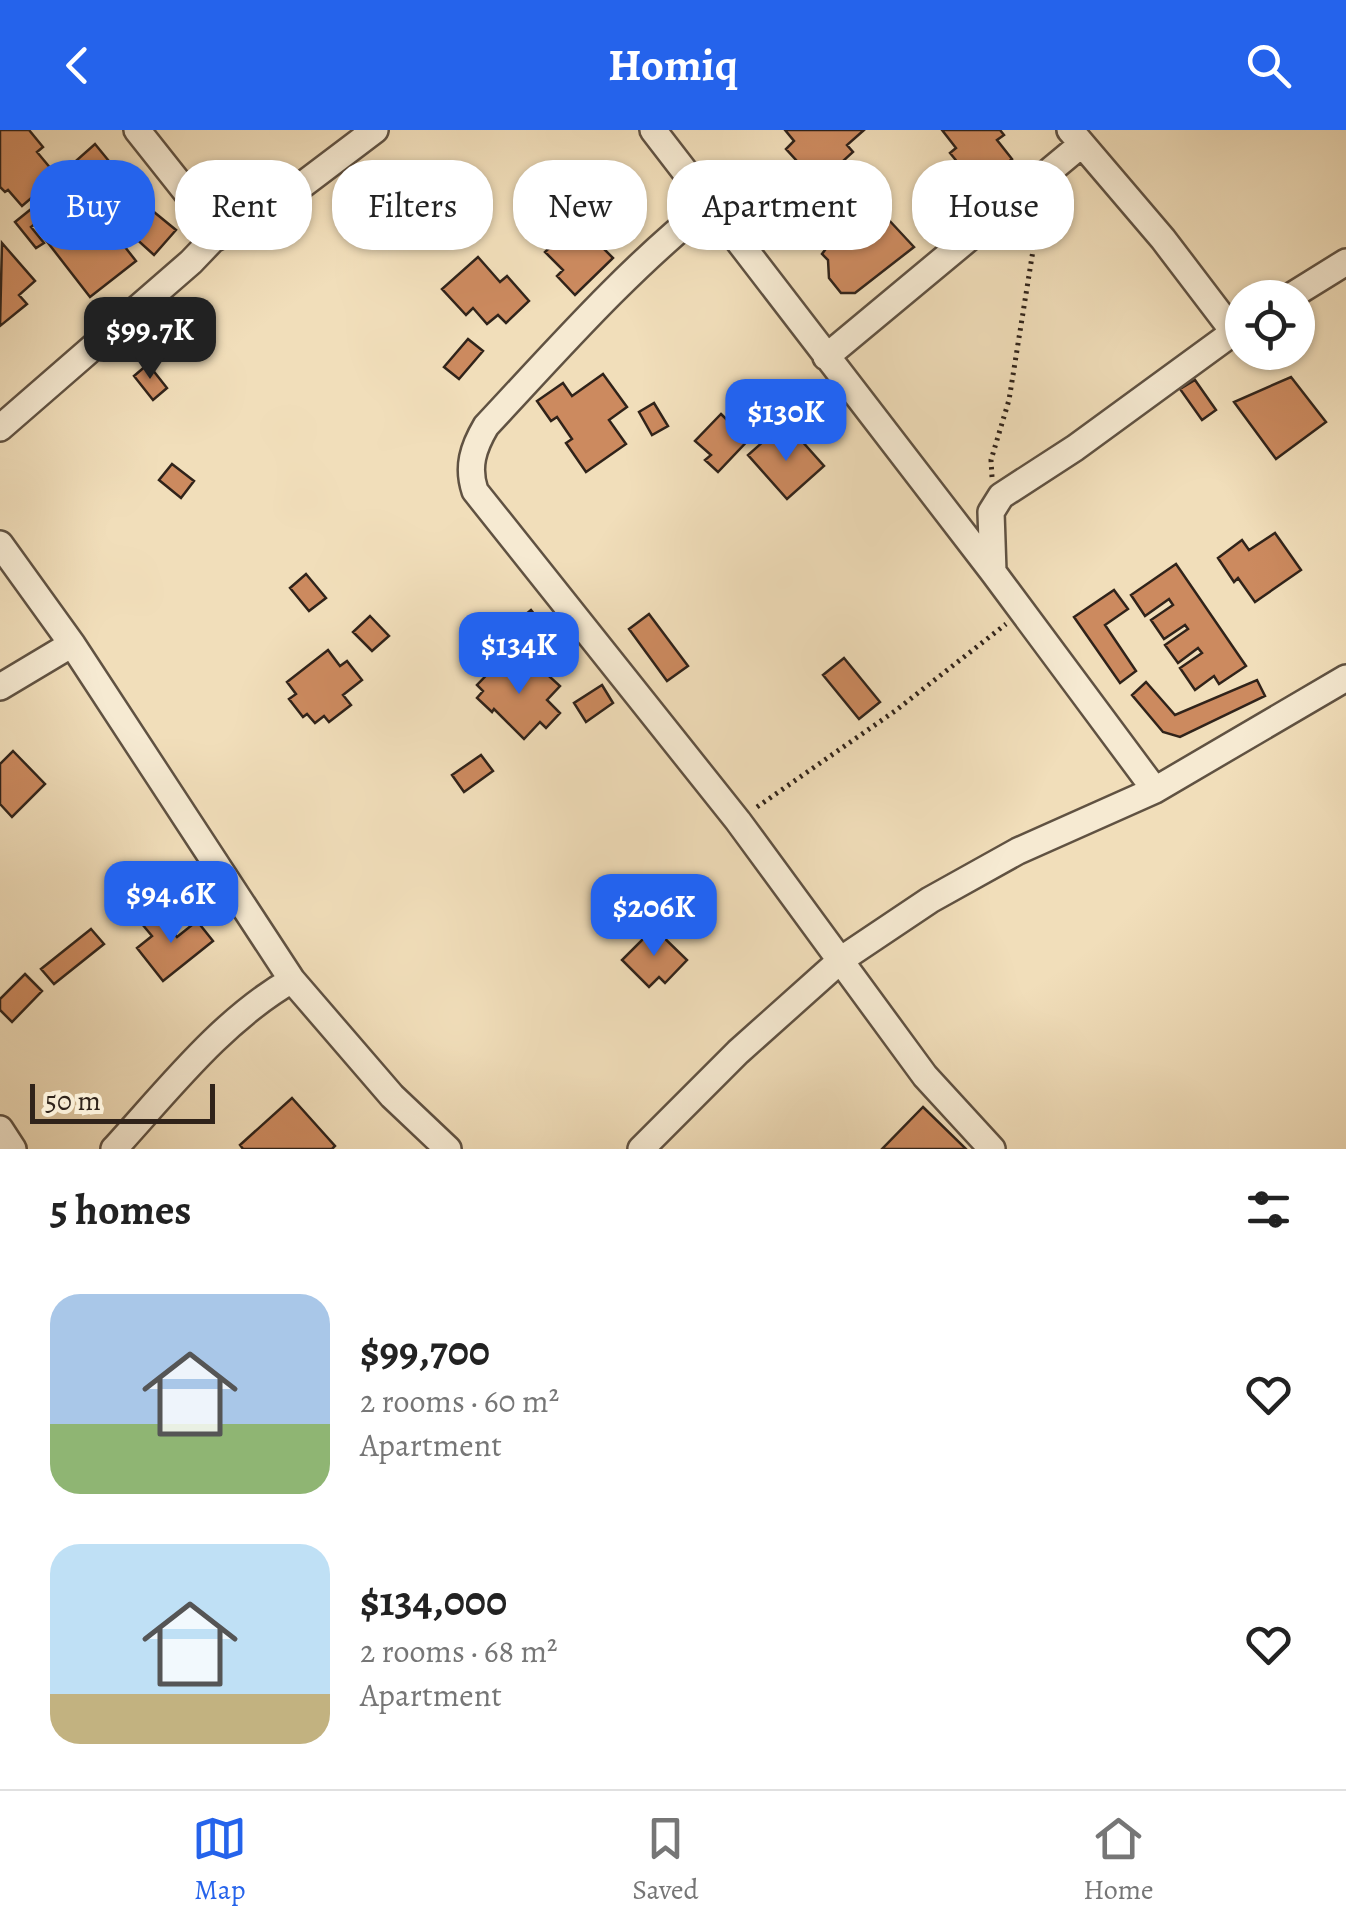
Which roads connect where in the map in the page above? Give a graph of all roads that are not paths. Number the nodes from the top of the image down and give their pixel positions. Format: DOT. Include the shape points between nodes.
graph roads {
  1 [pos="136,130"];
  2 [pos="376,130"];
  3 [pos="653,130"];
  4 [pos="1076,137"];
  5 [pos="676,160"];
  6 [pos="312,178"];
  7 [pos="175,179"];
  8 [pos="667,238"];
  9 [pos="202,250"];
  10 [pos="745,250"];
  11 [pos="1346,262"];
  12 [pos="1315,281"];
  13 [pos="1225,313"];
  14 [pos="1225,338"];
  15 [pos="826,357"];
  16 [pos="0,428"];
  17 [pos="0,544"];
  18 [pos="993,572"];
  19 [pos="72,644"];
  20 [pos="1346,678"];
  21 [pos="0,686"];
  22 [pos="1155,790"];
  23 [pos="842,959"];
  24 [pos="292,980"];
  25 [pos="0,1129"];
  26 [pos="13,1149"];
  27 [pos="114,1149"];
  28 [pos="448,1149"];
  29 [pos="641,1149"];
  30 [pos="992,1149"];
  1 -- 7 [label="street"];
  2 -- 6 [label="street"];
  3 -- 5 [label="street"];
  4 -- 13 [label="street"];
  4 -- 15 [label="street" via="1044,175"];
  8 -- 23 [label="street" via="486,426 469,473 490,510"];
  9 -- 16 [label="street"];
  10 -- 15 [label="street"];
  11 -- 12 [label="street"];
  14 -- 18 [label="street" via="1001,496 991,512"];
  15 -- 18 [label="street"];
  17 -- 19 [label="street"];
  18 -- 22 [label="street"];
  19 -- 21 [label="street"];
  19 -- 24 [label="street"];
  20 -- 22 [label="street"];
  22 -- 23 [label="street" via="1018,851"];
  23 -- 29 [label="street"];
  23 -- 30 [label="street" via="925,1076"];
  24 -- 27 [label="street" via="241,1017"];
  24 -- 28 [label="street" via="392,1096"];
  25 -- 26 [label="street"];
}
